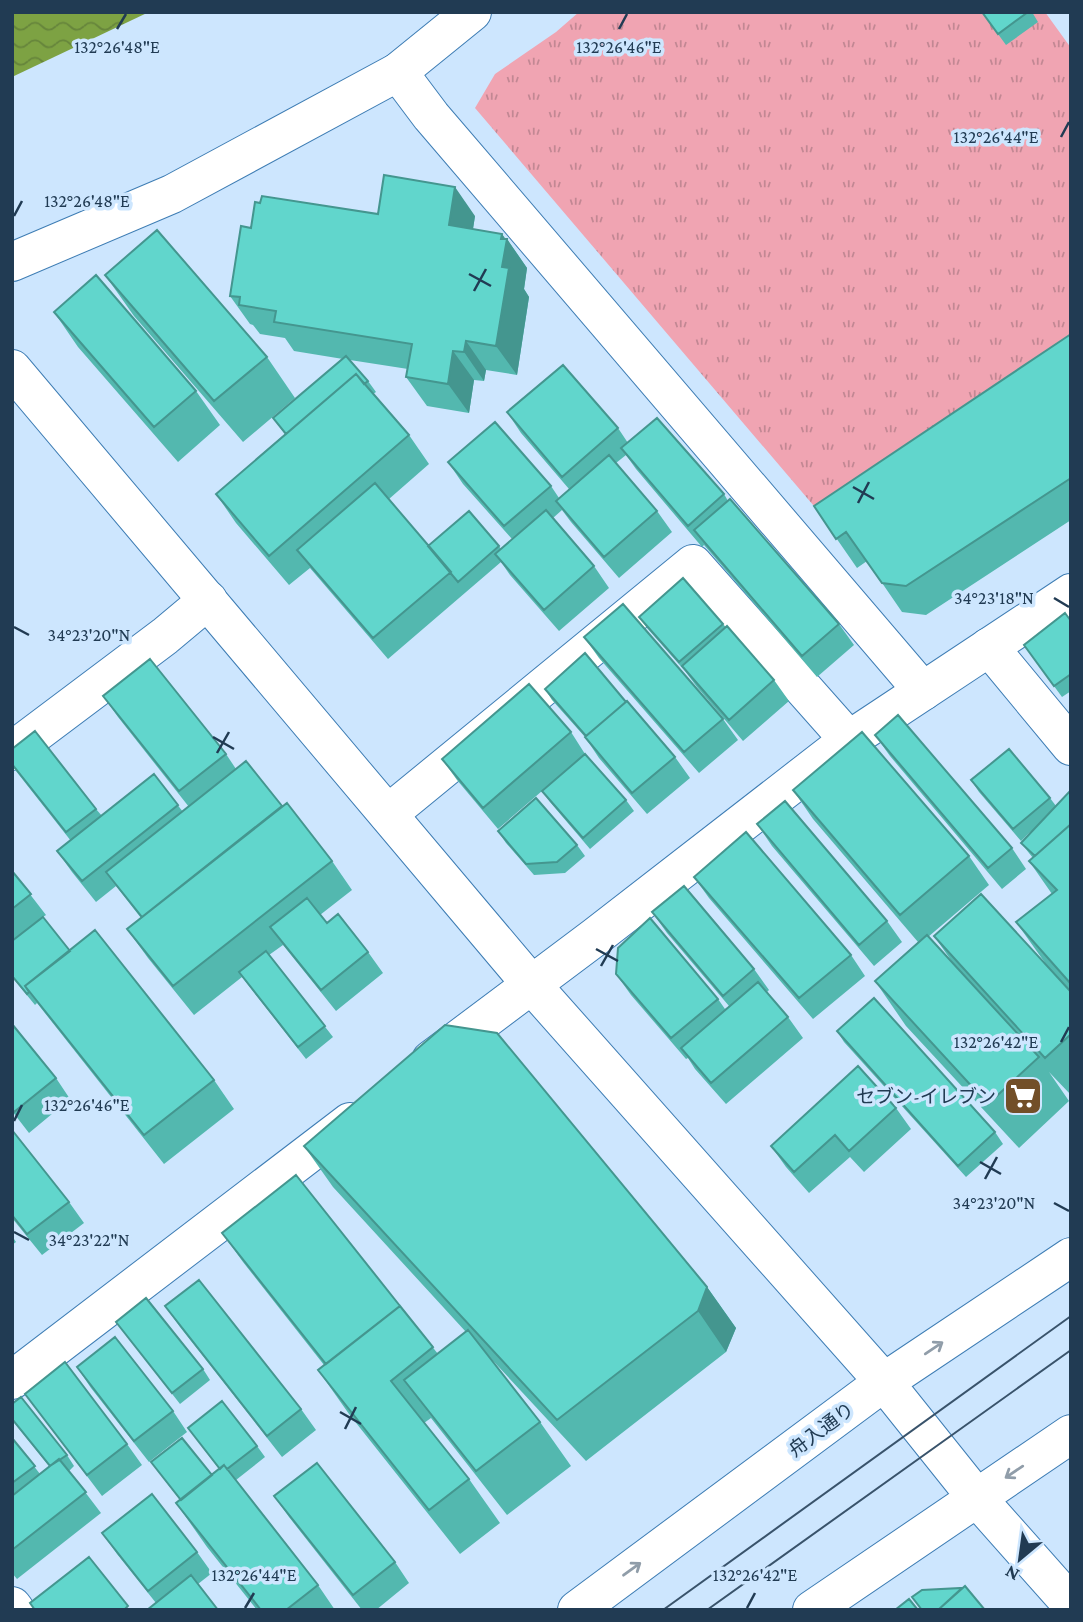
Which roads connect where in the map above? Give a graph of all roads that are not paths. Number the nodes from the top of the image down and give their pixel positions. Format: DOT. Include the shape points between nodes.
graph roads {
  1 [pos="472,12"];
  2 [pos="398,72"];
  3 [pos="12,262"];
  4 [pos="12,369"];
  5 [pos="1071,593"];
  6 [pos="208,600"];
  7 [pos="989,647"];
  8 [pos="923,691"];
  9 [pos="849,740"];
  10 [pos="1071,746"];
  11 [pos="12,751"];
  12 [pos="388,814"];
  13 [pos="531,984"];
  14 [pos="405,1080"];
  15 [pos="372,1105"];
  16 [pos="1071,1256"];
  17 [pos="12,1380"];
  18 [pos="884,1382"];
  19 [pos="1071,1434"];
  20 [pos="976,1497"];
  21 [pos="1071,1604"];
  22 [pos="577,1610"];
  23 [pos="812,1610"];
  1 -- 2 [label="street"];
  2 -- 3 [label="street" via="172,194"];
  2 -- 8 [label="street"];
  4 -- 6 [label="street"];
  5 -- 7 [label="street"];
  6 -- 11 [label="street"];
  6 -- 12 [label="street"];
  7 -- 8 [label="street"];
  7 -- 10 [label="street"];
  8 -- 9 [label="street"];
  9 -- 12 [label="street" via="693,564"];
  9 -- 13 [label="street"];
  12 -- 13 [label="street"];
  13 -- 14 [label="street"];
  13 -- 18 [label="street"];
  15 -- 17 [label="street"];
  18 -- 16 [label="street, 舟入通り, one-way"];
  18 -- 20 [label="street"];
  22 -- 18 [label="street, 舟入通り, one-way"];
  19 -- 20 [label="street, one-way"];
  20 -- 21 [label="street"];
  20 -- 23 [label="street"];
}
